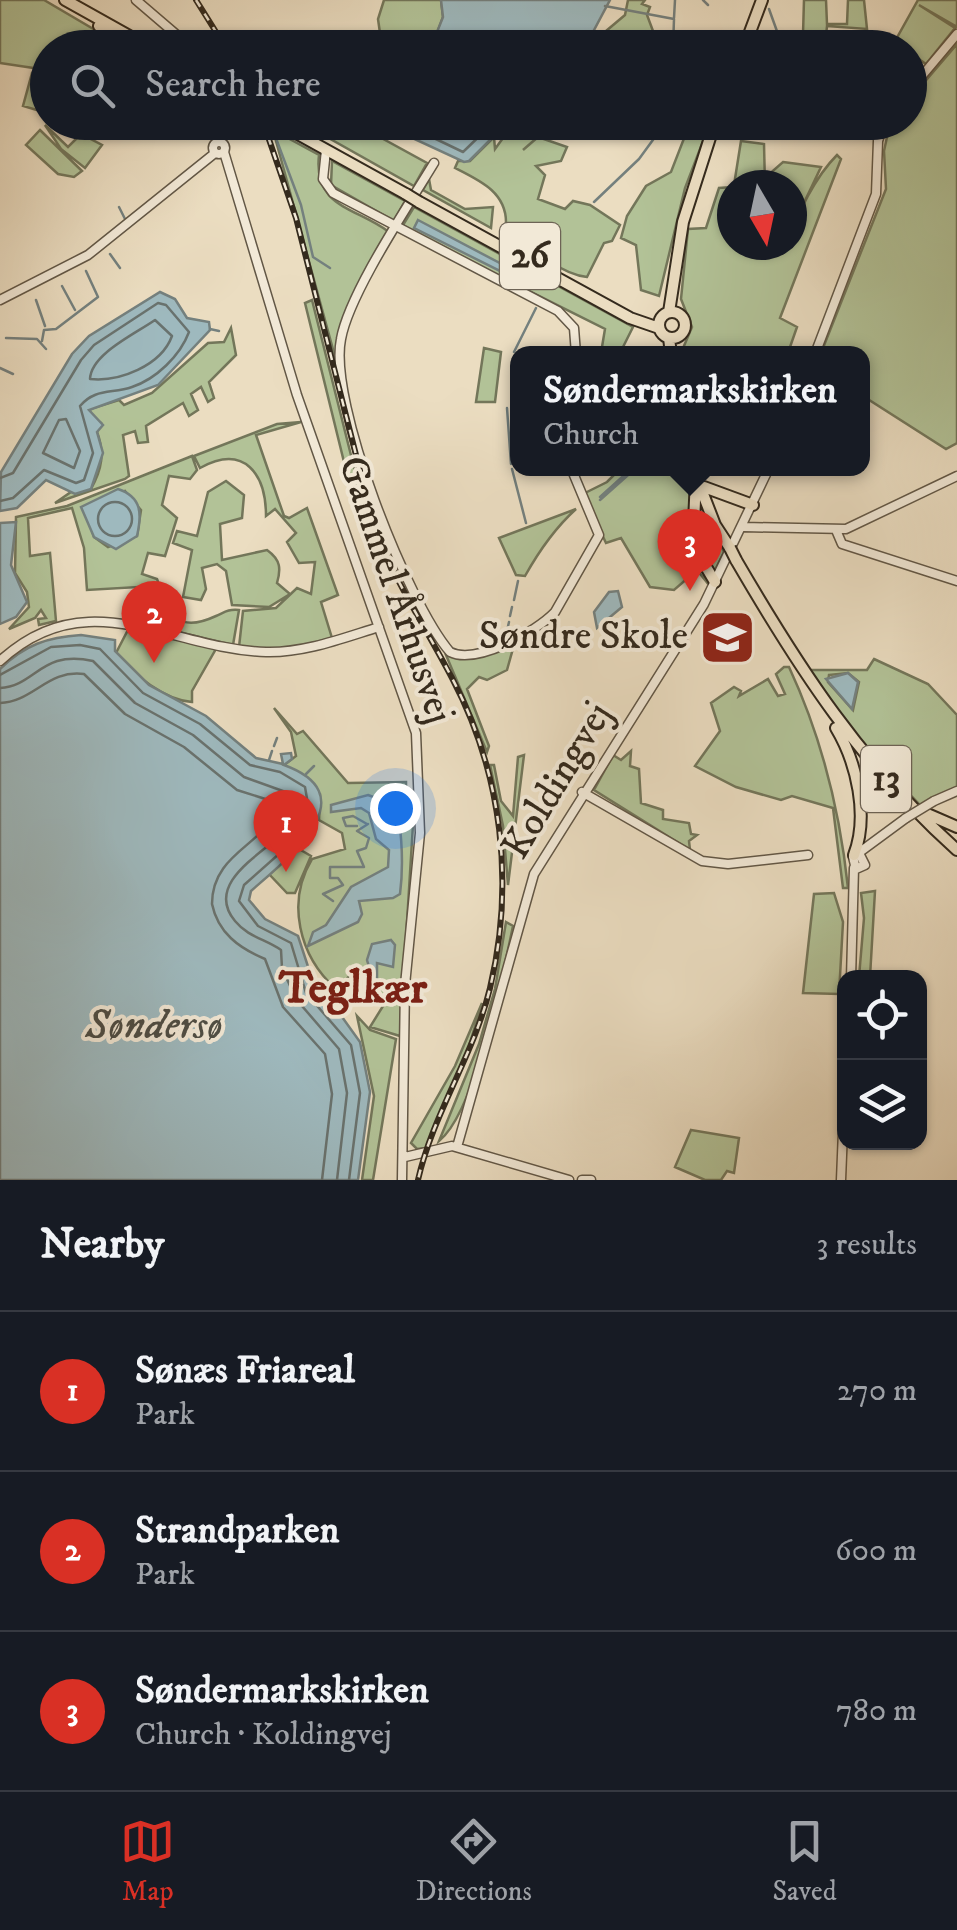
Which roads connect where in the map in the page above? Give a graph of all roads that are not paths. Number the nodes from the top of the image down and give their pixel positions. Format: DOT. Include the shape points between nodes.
graph roads {
  1 [pos="53,0"];
  2 [pos="64,0"];
  3 [pos="136,0"];
  4 [pos="763,0"];
  5 [pos="90,20"];
  6 [pos="105,30"];
  7 [pos="108,30"];
  8 [pos="118,30"];
  9 [pos="171,30"];
  10 [pos="752,30"];
  11 [pos="957,34"];
  12 [pos="927,70"];
  13 [pos="221,140"];
  14 [pos="308,140"];
  15 [pos="318,140"];
  16 [pos="711,140"];
  17 [pos="881,140"];
  18 [pos="220,152"];
  19 [pos="331,153"];
  20 [pos="432,163"];
  21 [pos="407,192"];
  22 [pos="396,229"];
  23 [pos="0,300"];
  24 [pos="673,312"];
  25 [pos="659,324"];
  26 [pos="673,338"];
  27 [pos="575,346"];
  28 [pos="673,346"];
  29 [pos="817,346"];
  30 [pos="574,476"];
  31 [pos="698,476"];
  32 [pos="765,476"];
  33 [pos="957,476"];
  34 [pos="724,492"];
  35 [pos="754,505"];
  36 [pos="710,508"];
  37 [pos="692,514"];
  38 [pos="744,527"];
  39 [pos="836,530"];
  40 [pos="957,580"];
  41 [pos="716,582"];
  42 [pos="379,627"];
  43 [pos="781,638"];
  44 [pos="0,662"];
  45 [pos="822,702"];
  46 [pos="957,791"];
  47 [pos="582,792"];
  48 [pos="957,826"];
  49 [pos="957,850"];
  50 [pos="808,855"];
  51 [pos="860,856"];
  52 [pos="851,970"];
  53 [pos="457,1147"];
  54 [pos="842,1150"];
  55 [pos="405,1156"];
  56 [pos="402,1180"];
  57 [pos="569,1180"];
  58 [pos="582,1180"];
  59 [pos="591,1180"];
  60 [pos="840,1180"];
  1 -- 5 [label="main road"];
  2 -- 8 [label="main road"];
  3 -- 9 [label="street"];
  4 -- 10 [label="main road"];
  5 -- 6 [label="main road"];
  5 -- 7 [label="main road"];
  11 -- 12 [label="street"];
  13 -- 18 [label="street, Gammel Århusvej"];
  14 -- 19 [label="main road, 26"];
  15 -- 21 [label="main road, 26"];
  16 -- 24 [label="main road" via="686,223"];
  17 -- 29 [label="street" via="876,194"];
  18 -- 23 [label="street" via="88,255"];
  18 -- 42 [label="street, Gammel Århusvej"];
  19 -- 21 [label="main road, 26"];
  19 -- 22 [label="street" via="324,182 332,194"];
  20 -- 22 [label="street"];
  21 -- 25 [label="main road, 26, bridge"];
  22 -- 27 [label="street" via="558,311 574,328"];
  22 -- 30 [label="street" via="347,316 340,365 384,530 450,652 474,656 544,622 560,603 599,536"];
  24 -- 25 [label="main road"];
  24 -- 26 [label="main road" via="686,323"];
  25 -- 26 [label="main road"];
  26 -- 28 [label="main road"];
  31 -- 34 [label="main road"];
  31 -- 36 [label="main road, 13"];
  31 -- 37 [label="main road"];
  32 -- 35 [label="street, Koldingvej"];
  33 -- 39 [label="street"];
  34 -- 35 [label="main road"];
  34 -- 36 [label="main road"];
  35 -- 38 [label="street, Koldingvej"];
  36 -- 37 [label="main road"];
  36 -- 43 [label="main road, 13, bridge"];
  37 -- 41 [label="main road" via="693,545"];
  38 -- 39 [label="street"];
  38 -- 41 [label="street, Koldingvej"];
  39 -- 40 [label="street" via="842,544"];
  41 -- 47 [label="street, Koldingvej"];
  42 -- 44 [label="street" via="266,652 138,624 80,622 28,640"];
  42 -- 55 [label="street, Gammel Århusvej" via="410,708 420,778 405,987"];
  43 -- 45 [label="main road, 13"];
  43 -- 51 [label="main road" via="849,753"];
  45 -- 48 [label="main road" via="922,810"];
  45 -- 49 [label="main road, 13"];
  46 -- 51 [label="street, bridge" via="906,818"];
  47 -- 50 [label="street" via="702,862"];
  47 -- 53 [label="street, Koldingvej" via="527,892"];
  51 -- 52 [label="street" via="850,863 857,869"];
  53 -- 55 [label="street"];
  53 -- 57 [label="street"];
  54 -- 60 [label="street"];
  55 -- 56 [label="street, Gammel Århusvej"];
  58 -- 59 [label="street"];
}
